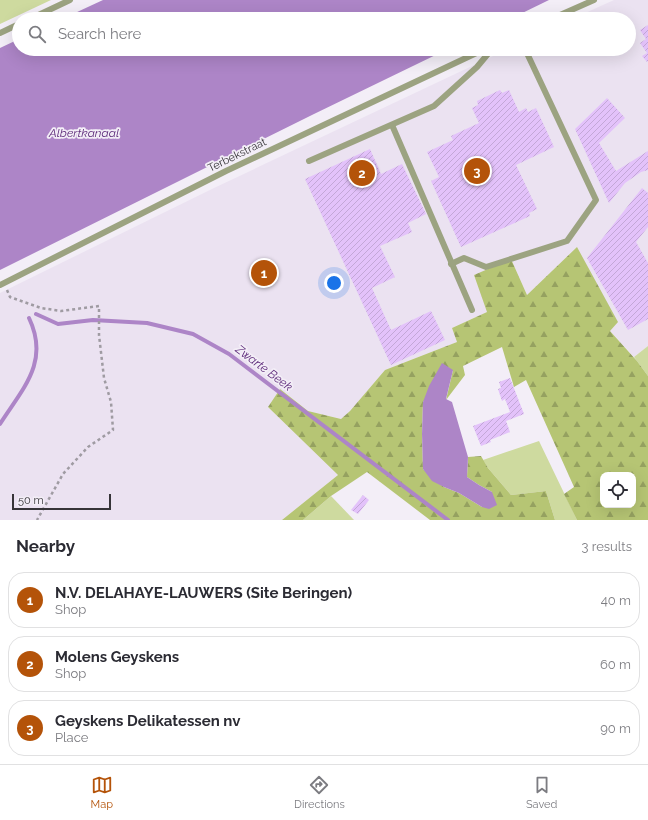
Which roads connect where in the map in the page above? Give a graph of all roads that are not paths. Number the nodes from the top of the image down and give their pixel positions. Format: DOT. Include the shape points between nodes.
graph roads {
  1 [pos="70,0"];
  2 [pos="594,0"];
  3 [pos="45,12"];
  4 [pos="567,12"];
  5 [pos="12,28"];
  6 [pos="0,34"];
  7 [pos="470,56"];
  8 [pos="486,56"];
  9 [pos="528,56"];
  10 [pos="392,125"];
  11 [pos="309,161"];
  12 [pos="451,264"];
  13 [pos="2,284"];
  14 [pos="472,310"];
  1 -- 3 [label="lane"];
  2 -- 4 [label="lane"];
  5 -- 6 [label="lane"];
  7 -- 13 [label="lane, Terbekstraat" via="226,171"];
  8 -- 10 [label="lane" via="434,106"];
  9 -- 12 [label="lane" via="596,200 567,240 486,267 464,258"];
  10 -- 11 [label="lane"];
  10 -- 12 [label="lane"];
  12 -- 14 [label="lane"];
}
